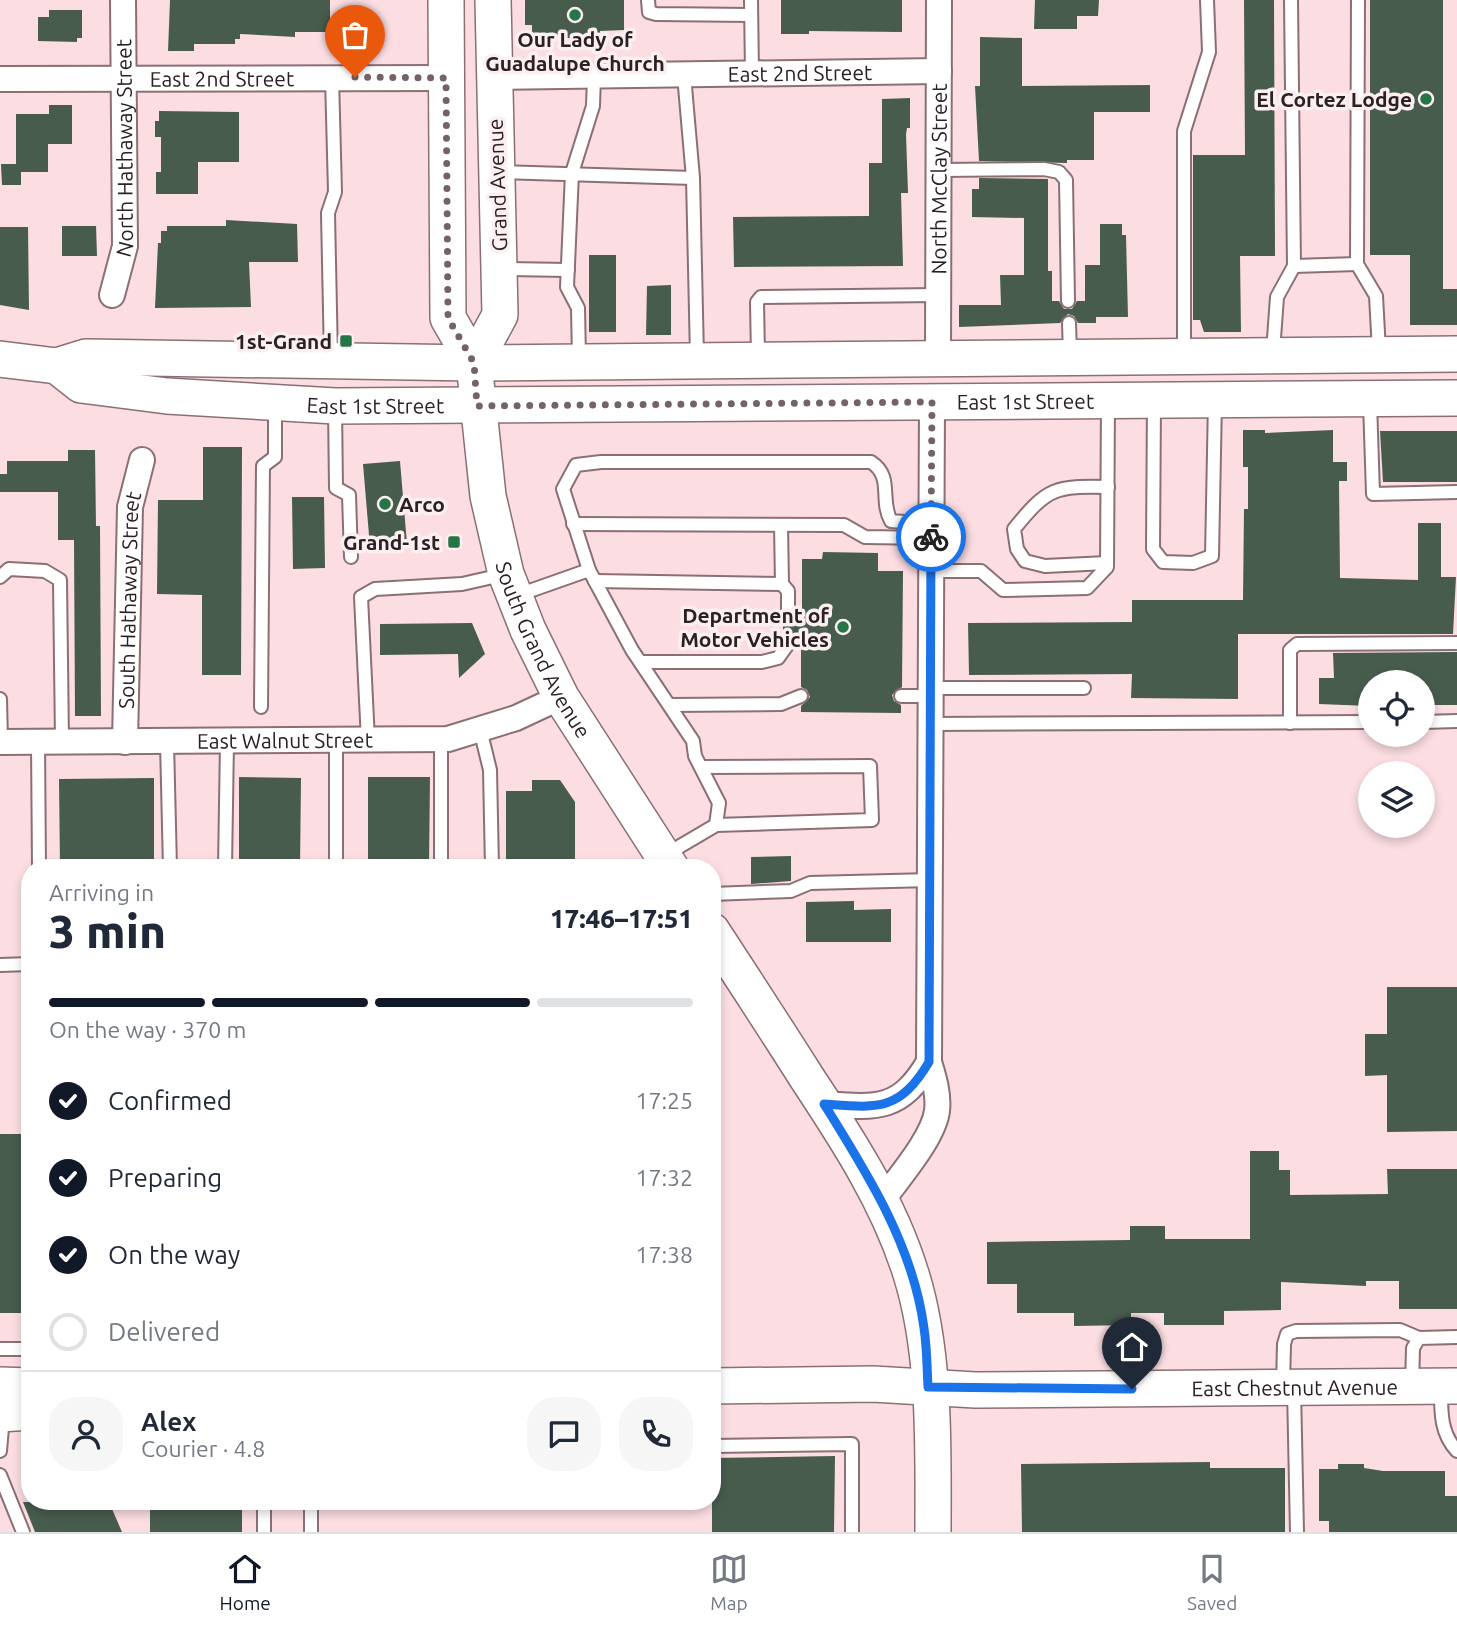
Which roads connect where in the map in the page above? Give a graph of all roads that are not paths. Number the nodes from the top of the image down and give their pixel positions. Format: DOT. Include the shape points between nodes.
graph roads {
  1 [pos="123,0"];
  2 [pos="446,0"];
  3 [pos="493,0"];
  4 [pos="648,0"];
  5 [pos="751,0"];
  6 [pos="939,0"];
  7 [pos="1207,0"];
  8 [pos="1291,0"];
  9 [pos="1358,0"];
  10 [pos="751,15"];
  11 [pos="939,71"];
  12 [pos="752,74"];
  13 [pos="684,75"];
  14 [pos="594,76"];
  15 [pos="332,77"];
  16 [pos="494,77"];
  17 [pos="124,78"];
  18 [pos="446,78"];
  19 [pos="0,79"];
  20 [pos="939,170"];
  21 [pos="497,172"];
  22 [pos="572,173"];
  23 [pos="693,178"];
  24 [pos="1357,264"];
  25 [pos="1294,266"];
  26 [pos="499,269"];
  27 [pos="568,270"];
  28 [pos="112,295"];
  29 [pos="938,295"];
  30 [pos="1068,301"];
  31 [pos="1069,323"];
  32 [pos="1379,355"];
  33 [pos="1457,355"];
  34 [pos="1273,356"];
  35 [pos="1184,357"];
  36 [pos="1070,358"];
  37 [pos="1122,358"];
  38 [pos="0,359"];
  39 [pos="938,359"];
  40 [pos="697,361"];
  41 [pos="758,361"];
  42 [pos="331,363"];
  43 [pos="474,363"];
  44 [pos="578,363"];
  45 [pos="57,366"];
  46 [pos="1457,398"];
  47 [pos="1370,399"];
  48 [pos="1154,400"];
  49 [pos="1215,400"];
  50 [pos="1108,401"];
  51 [pos="932,402"];
  52 [pos="275,403"];
  53 [pos="335,406"];
  54 [pos="477,406"];
  55 [pos="142,460"];
  56 [pos="1108,487"];
  57 [pos="1457,492"];
  58 [pos="573,524"];
  59 [pos="781,524"];
  60 [pos="931,531"];
  61 [pos="351,557"];
  62 [pos="1107,563"];
  63 [pos="931,570"];
  64 [pos="592,575"];
  65 [pos="0,577"];
  66 [pos="782,584"];
  67 [pos="510,585"];
  68 [pos="788,610"];
  69 [pos="1457,643"];
  70 [pos="788,644"];
  71 [pos="641,662"];
  72 [pos="1084,688"];
  73 [pos="931,692"];
  74 [pos="801,696"];
  75 [pos="901,696"];
  76 [pos="561,697"];
  77 [pos="0,699"];
  78 [pos="671,705"];
  79 [pos="261,707"];
  80 [pos="1457,721"];
  81 [pos="1358,722"];
  82 [pos="1435,722"];
  83 [pos="1290,723"];
  84 [pos="931,724"];
  85 [pos="480,729"];
  86 [pos="441,740"];
  87 [pos="336,741"];
  88 [pos="368,741"];
  89 [pos="1,742"];
  90 [pos="50,742"];
  91 [pos="125,742"];
  92 [pos="167,742"];
  93 [pos="227,742"];
  94 [pos="701,767"];
  95 [pos="716,825"];
  96 [pos="41,859"];
  97 [pos="170,859"];
  98 [pos="225,859"];
  99 [pos="336,859"];
  100 [pos="441,859"];
  101 [pos="492,859"];
  102 [pos="656,859"];
  103 [pos="666,859"];
  104 [pos="931,880"];
  105 [pos="721,894"];
  106 [pos="721,945"];
  107 [pos="21,964"];
  108 [pos="0,965"];
  109 [pos="929,1062"];
  110 [pos="824,1104"];
  111 [pos="882,1201"];
  112 [pos="1457,1336"];
  113 [pos="1419,1338"];
  114 [pos="0,1349"];
  115 [pos="21,1349"];
  116 [pos="721,1387"];
  117 [pos="928,1387"];
  118 [pos="1437,1387"];
  119 [pos="1289,1388"];
  120 [pos="21,1394"];
  121 [pos="8,1406"];
  122 [pos="721,1446"];
  123 [pos="0,1451"];
  124 [pos="1457,1451"];
  125 [pos="0,1475"];
  126 [pos="264,1510"];
  127 [pos="311,1510"];
  128 [pos="23,1532"];
  129 [pos="264,1532"];
  130 [pos="311,1532"];
  131 [pos="852,1532"];
  132 [pos="933,1532"];
  133 [pos="1297,1532"];
  1 -- 17 [label="street, North Hathaway Street"];
  2 -- 18 [label="main road"];
  3 -- 16 [label="main road, Grand Avenue"];
  4 -- 10 [label="lane" via="649,12 656,14"];
  5 -- 10 [label="lane"];
  6 -- 11 [label="street, North McClay Street"];
  7 -- 35 [label="lane" via="1209,52 1184,131"];
  8 -- 25 [label="lane"];
  9 -- 24 [label="lane"];
  10 -- 12 [label="lane"];
  11 -- 12 [label="street, East 2nd Street"];
  11 -- 20 [label="street, North McClay Street"];
  12 -- 13 [label="street, East 2nd Street"];
  13 -- 14 [label="street, East 2nd Street"];
  13 -- 23 [label="lane"];
  14 -- 16 [label="street, East 2nd Street"];
  14 -- 22 [label="lane" via="593,106"];
  15 -- 17 [label="street, East 2nd Street"];
  15 -- 18 [label="street, East 2nd Street"];
  15 -- 42 [label="lane" via="335,192 328,213"];
  16 -- 21 [label="main road, Grand Avenue"];
  17 -- 19 [label="street, East 2nd Street"];
  17 -- 28 [label="street, North Hathaway Street" via="125,246"];
  18 -- 43 [label="main road" via="448,318"];
  20 -- 29 [label="street, North McClay Street"];
  20 -- 30 [label="lane" via="1059,172 1066,180"];
  21 -- 22 [label="lane"];
  21 -- 26 [label="main road, Grand Avenue"];
  22 -- 23 [label="lane"];
  22 -- 27 [label="lane"];
  23 -- 40 [label="lane"];
  24 -- 25 [label="lane"];
  24 -- 32 [label="lane" via="1376,296"];
  25 -- 34 [label="lane" via="1277,297"];
  26 -- 27 [label="lane"];
  26 -- 43 [label="main road, Grand Avenue" via="500,315"];
  27 -- 44 [label="lane" via="567,287 578,308"];
  29 -- 39 [label="street, North McClay Street"];
  29 -- 41 [label="lane" via="761,297 757,302"];
  31 -- 36 [label="lane"];
  32 -- 33 [label="main road, East 1st Street"];
  32 -- 34 [label="main road, East 1st Street"];
  34 -- 35 [label="main road, East 1st Street"];
  35 -- 37 [label="main road, East 1st Street"];
  36 -- 37 [label="main road, East 1st Street"];
  36 -- 39 [label="main road, East 1st Street"];
  37 -- 51 [label="main road" via="966,375 944,386"];
  38 -- 45 [label="main road, East 1st Street"];
  39 -- 41 [label="main road, East 1st Street"];
  40 -- 41 [label="main road, East 1st Street"];
  40 -- 44 [label="main road, East 1st Street"];
  42 -- 43 [label="main road, East 1st Street"];
  42 -- 45 [label="main road, East 1st Street" via="86,357"];
  43 -- 44 [label="main road, East 1st Street"];
  43 -- 54 [label="main road"];
  45 -- 52 [label="main road, East 1st Street" via="81,385"];
  46 -- 47 [label="main road, East 1st Street"];
  47 -- 49 [label="main road, East 1st Street"];
  47 -- 57 [label="lane" via="1373,494"];
  48 -- 49 [label="main road, East 1st Street"];
  48 -- 49 [label="lane" via="1153,549 1163,562 1193,563 1212,556"];
  48 -- 50 [label="main road, East 1st Street"];
  50 -- 51 [label="main road, East 1st Street"];
  50 -- 56 [label="lane"];
  51 -- 54 [label="main road, East 1st Street"];
  51 -- 60 [label="street"];
  52 -- 53 [label="main road, East 1st Street"];
  52 -- 79 [label="lane" via="275,457 263,466"];
  53 -- 54 [label="main road, East 1st Street"];
  53 -- 61 [label="lane" via="336,488 349,495"];
  54 -- 67 [label="main road, South Grand Avenue" via="488,496"];
  55 -- 91 [label="street, South Hathaway Street" via="130,507"];
  56 -- 62 [label="lane"];
  56 -- 62 [label="lane" via="1055,490 1014,529 1017,549 1025,561 1045,566"];
  58 -- 59 [label="lane"];
  58 -- 60 [label="lane" via="563,489 576,465 871,462 881,468 886,480 891,521"];
  58 -- 64 [label="lane"];
  59 -- 60 [label="lane" via="844,524 865,537"];
  59 -- 66 [label="lane"];
  60 -- 63 [label="street"];
  62 -- 63 [label="lane" via="1087,588 1003,590 981,570"];
  63 -- 73 [label="street"];
  64 -- 66 [label="lane"];
  64 -- 67 [label="lane"];
  64 -- 71 [label="lane"];
  65 -- 90 [label="lane" via="9,569 45,571 60,580 61,690"];
  66 -- 68 [label="lane" via="788,591"];
  67 -- 76 [label="main road, South Grand Avenue"];
  67 -- 88 [label="lane" via="375,589 361,597"];
  69 -- 83 [label="lane" via="1297,644 1290,650"];
  70 -- 71 [label="lane" via="778,658 762,662"];
  71 -- 78 [label="lane"];
  72 -- 73 [label="lane"];
  73 -- 75 [label="lane"];
  73 -- 84 [label="street"];
  74 -- 78 [label="lane" via="781,704"];
  76 -- 85 [label="street, East Walnut Street"];
  76 -- 102 [label="main road, South Grand Avenue"];
  77 -- 89 [label="lane"];
  78 -- 94 [label="lane" via="693,741"];
  80 -- 82 [label="lane"];
  81 -- 83 [label="lane"];
  83 -- 84 [label="lane"];
  84 -- 104 [label="street"];
  85 -- 86 [label="street, East Walnut Street"];
  85 -- 101 [label="lane" via="490,770"];
  86 -- 88 [label="street, East Walnut Street"];
  86 -- 100 [label="lane"];
  87 -- 88 [label="street, East Walnut Street"];
  87 -- 93 [label="street, East Walnut Street"];
  87 -- 99 [label="lane"];
  89 -- 90 [label="street, East Walnut Street"];
  90 -- 91 [label="street, East Walnut Street"];
  90 -- 96 [label="lane"];
  91 -- 92 [label="street, East Walnut Street"];
  92 -- 93 [label="street, East Walnut Street"];
  92 -- 97 [label="lane"];
  93 -- 98 [label="lane"];
  94 -- 95 [label="lane" via="719,803"];
  94 -- 95 [label="lane" via="870,766 872,820"];
  95 -- 103 [label="lane"];
  104 -- 105 [label="lane" via="810,883 791,891"];
  104 -- 109 [label="street"];
  106 -- 110 [label="main road"];
  107 -- 108 [label="lane"];
  109 -- 110 [label="street" via="914,1088 892,1101 866,1107"];
  109 -- 111 [label="street" via="937,1112 926,1138"];
  110 -- 111 [label="main road"];
  111 -- 117 [label="main road" via="912,1275 924,1327"];
  112 -- 113 [label="lane"];
  113 -- 118 [label="lane" via="1413,1348"];
  113 -- 119 [label="lane" via="1400,1330 1287,1334"];
  114 -- 115 [label="lane"];
  116 -- 117 [label="main road, East Chestnut Avenue"];
  117 -- 119 [label="main road, East Chestnut Avenue"];
  117 -- 132 [label="main road"];
  118 -- 119 [label="main road, East Chestnut Avenue"];
  118 -- 124 [label="lane" via="1441,1420"];
  119 -- 133 [label="lane"];
  120 -- 121 [label="main road"];
  121 -- 123 [label="lane"];
  122 -- 131 [label="lane" via="852,1444"];
  125 -- 128 [label="lane"];
  126 -- 129 [label="lane"];
  127 -- 130 [label="lane"];
}
